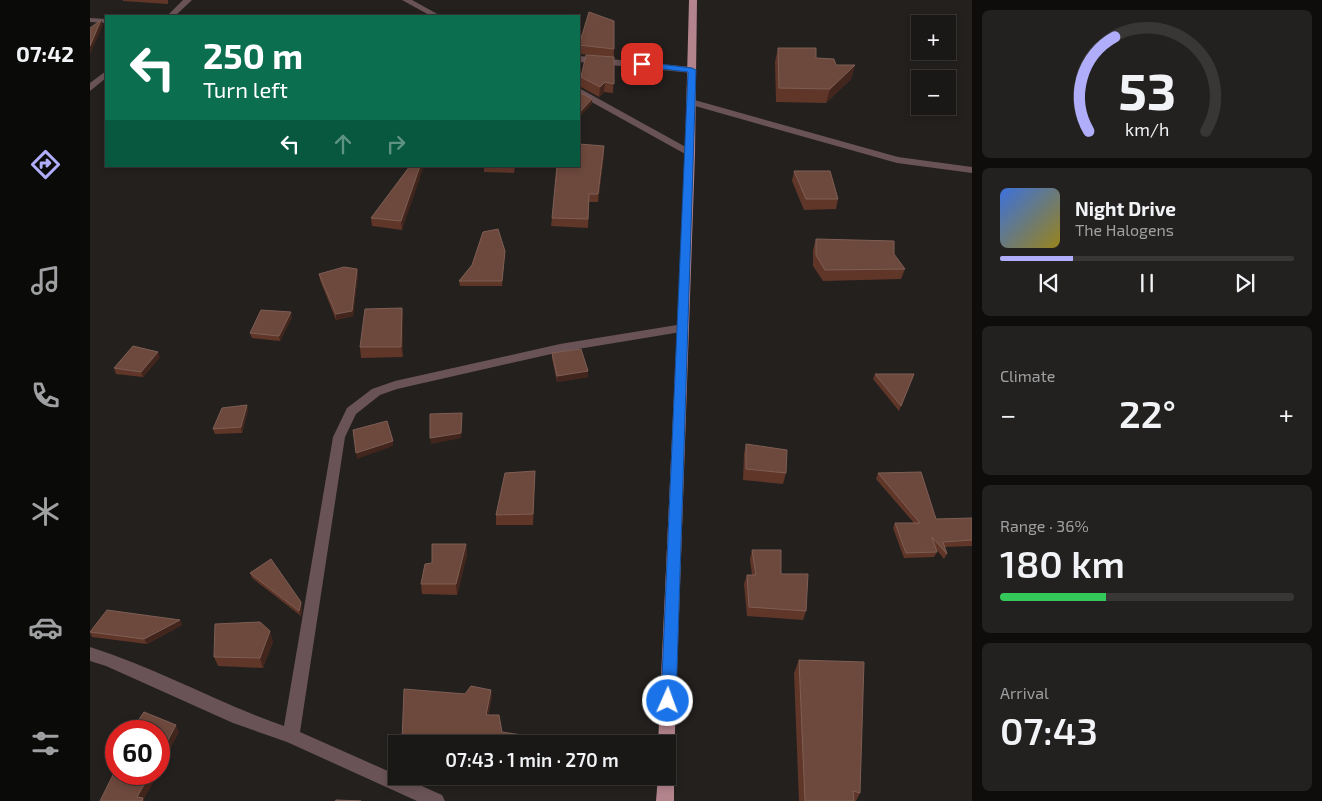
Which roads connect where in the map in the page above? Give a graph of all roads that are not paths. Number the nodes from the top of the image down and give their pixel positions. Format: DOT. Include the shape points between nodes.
graph roads {
  1 [pos="188,0"];
  2 [pos="406,0"];
  3 [pos="693,0"];
  4 [pos="172,15"];
  5 [pos="435,15"];
  6 [pos="90,20"];
  7 [pos="105,21"];
  8 [pos="580,59"];
  9 [pos="692,70"];
  10 [pos="105,75"];
  11 [pos="90,88"];
  12 [pos="580,92"];
  13 [pos="691,102"];
  14 [pos="690,153"];
  15 [pos="972,170"];
  16 [pos="683,328"];
  17 [pos="90,654"];
  18 [pos="667,735"];
  19 [pos="291,736"];
  20 [pos="666,785"];
  21 [pos="436,801"];
  22 [pos="665,801"];
  1 -- 4 [label="street"];
  2 -- 5 [label="street"];
  3 -- 9 [label="main road"];
  6 -- 7 [label="street"];
  8 -- 9 [label="street"];
  9 -- 13 [label="main road"];
  10 -- 11 [label="street"];
  12 -- 14 [label="street"];
  13 -- 14 [label="main road"];
  13 -- 15 [label="street" via="897,160"];
  14 -- 16 [label="main road"];
  16 -- 18 [label="main road"];
  16 -- 19 [label="street" via="560,348 395,385 376,392 351,411 339,436"];
  17 -- 19 [label="street" via="239,718"];
  19 -- 21 [label="street"];
  20 -- 22 [label="main road"];
}
